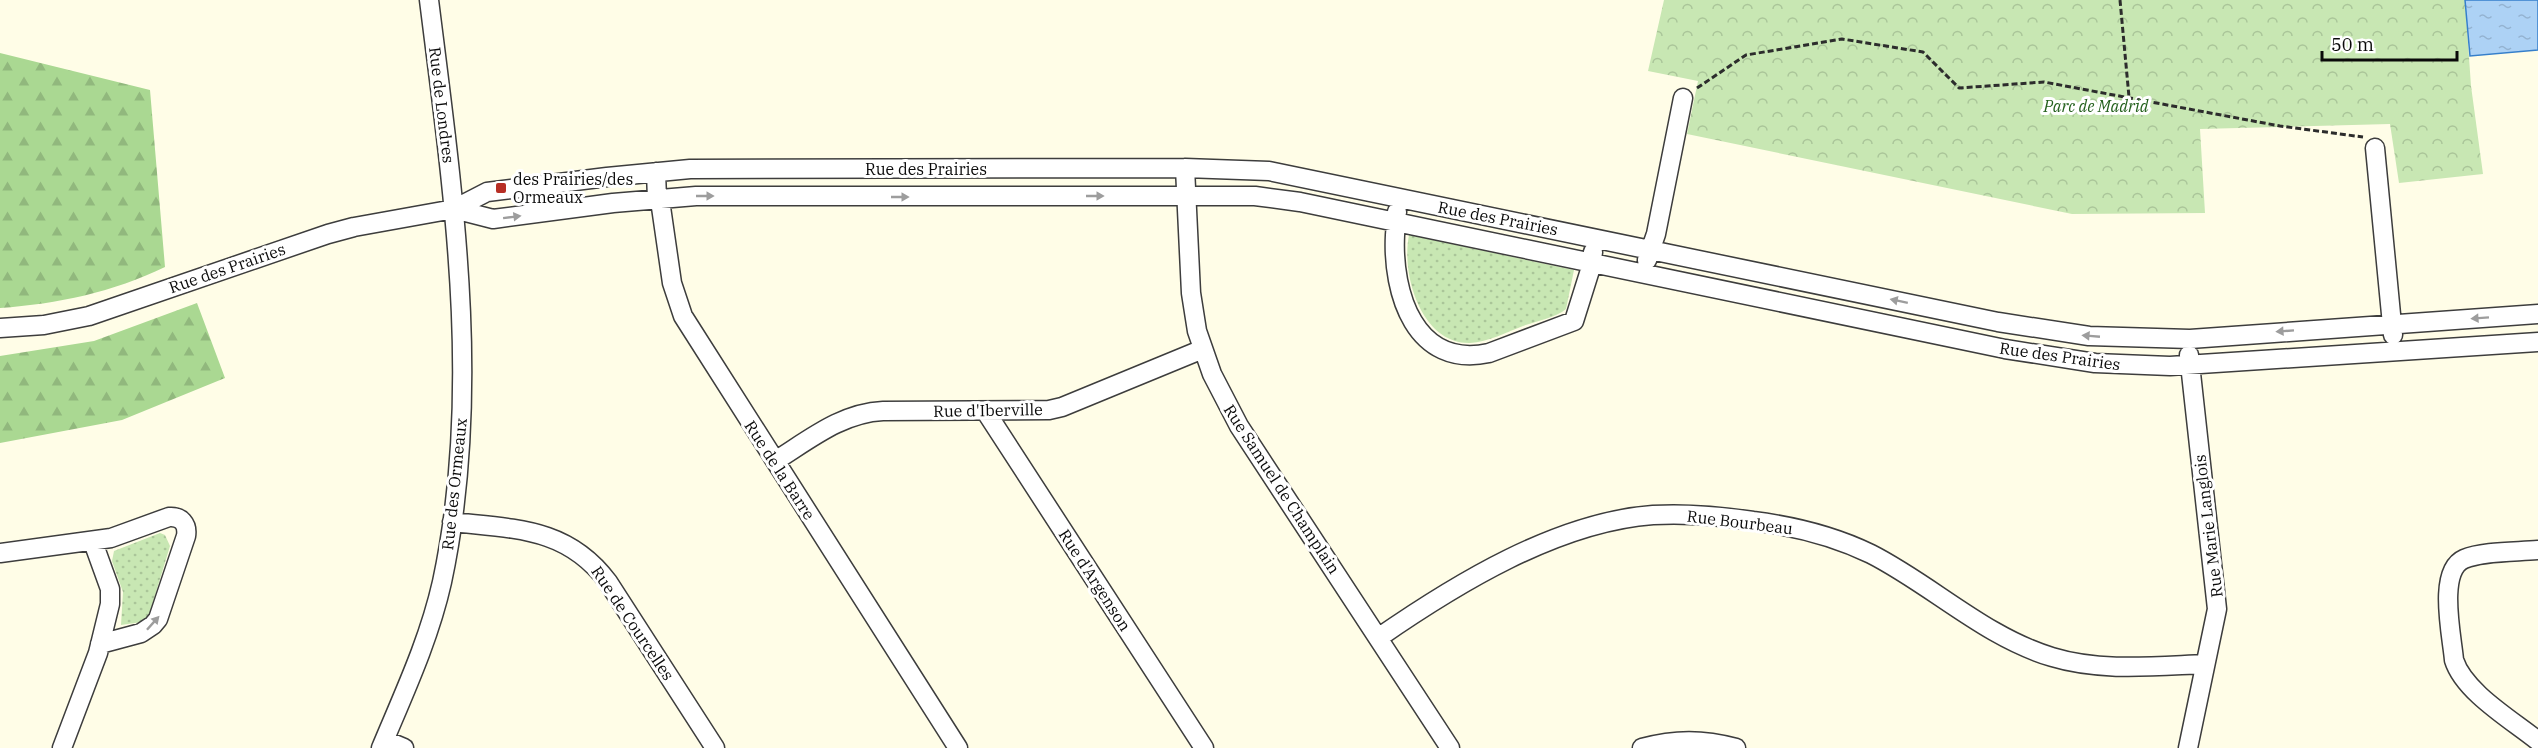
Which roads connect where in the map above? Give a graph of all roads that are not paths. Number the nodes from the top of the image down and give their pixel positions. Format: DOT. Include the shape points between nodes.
graph roads {
  1 [pos="429,0"];
  2 [pos="1683,98"];
  3 [pos="2373,143"];
  4 [pos="1185,168"];
  5 [pos="657,172"];
  6 [pos="1186,196"];
  7 [pos="1400,198"];
  8 [pos="657,200"];
  9 [pos="454,209"];
  10 [pos="1394,223"];
  11 [pos="1596,238"];
  12 [pos="1650,249"];
  13 [pos="1590,263"];
  14 [pos="1643,273"];
  15 [pos="2538,314"];
  16 [pos="2391,324"];
  17 [pos="0,328"];
  18 [pos="2190,339"];
  19 [pos="2538,342"];
  20 [pos="1203,350"];
  21 [pos="2397,351"];
  22 [pos="2188,366"];
  23 [pos="986,411"];
  24 [pos="775,461"];
  25 [pos="452,522"];
  26 [pos="93,542"];
  27 [pos="2538,550"];
  28 [pos="0,553"];
  29 [pos="1378,638"];
  30 [pos="100,644"];
  31 [pos="2205,664"];
  32 [pos="2538,741"];
  33 [pos="383,744"];
  34 [pos="62,748"];
  35 [pos="404,748"];
  36 [pos="715,748"];
  37 [pos="958,748"];
  38 [pos="1204,748"];
  39 [pos="1450,748"];
  40 [pos="1642,748"];
  41 [pos="1736,748"];
  42 [pos="2188,748"];
  1 -- 9 [label="street, Rue de Londres"];
  2 -- 12 [label="street"];
  3 -- 16 [label="street"];
  4 -- 5 [label="street, Rue des Prairies"];
  4 -- 6 [label="street, Rue Samuel de Champlain"];
  4 -- 7 [label="street, Rue des Prairies" via="1269,171"];
  5 -- 8 [label="street, Rue de la Barre"];
  5 -- 9 [label="street, Rue des Prairies" via="487,192"];
  8 -- 6 [label="street, Rue des Prairies, one-way" via="696,196"];
  6 -- 10 [label="street, Rue des Prairies" via="1275,198"];
  6 -- 20 [label="street, Rue Samuel de Champlain" via="1192,307"];
  7 -- 10 [label="street"];
  7 -- 11 [label="street, Rue des Prairies"];
  9 -- 8 [label="street, Rue des Prairies, one-way" via="493,219"];
  8 -- 24 [label="street, Rue de la Barre" via="678,307"];
  9 -- 17 [label="street, Rue des Prairies" via="328,234 66,322"];
  9 -- 25 [label="street, Rue des Ormeaux" via="463,384"];
  10 -- 13 [label="street, Rue des Prairies"];
  10 -- 13 [label="street" via="1397,280 1408,313 1427,340 1455,354 1489,353 1574,321"];
  11 -- 12 [label="street, Rue des Prairies"];
  11 -- 13 [label="street"];
  12 -- 14 [label="street"];
  18 -- 12 [label="street, Rue des Prairies, one-way" via="2125,339 2053,332"];
  13 -- 14 [label="street, Rue des Prairies"];
  14 -- 22 [label="street, Rue des Prairies" via="2059,359 2132,366"];
  15 -- 16 [label="street, Rue des Prairies, one-way"];
  16 -- 18 [label="street, Rue des Prairies, one-way"];
  16 -- 21 [label="street"];
  18 -- 22 [label="street, Rue Marie Langlois"];
  19 -- 21 [label="street, Rue des Prairies"];
  20 -- 23 [label="street, Rue d'Iberville" via="1062,407"];
  20 -- 29 [label="street, Rue Samuel de Champlain" via="1239,426"];
  21 -- 22 [label="street, Rue des Prairies"];
  22 -- 31 [label="street, Rue Marie Langlois" via="2217,609"];
  23 -- 24 [label="street, Rue d'Iberville" via="865,413 834,424"];
  23 -- 38 [label="street, Rue d'Argenson"];
  24 -- 37 [label="street, Rue de la Barre"];
  25 -- 33 [label="street, Rue des Ormeaux" via="428,635"];
  25 -- 36 [label="street, Rue de Courcelles" via="542,535 568,544 590,560"];
  26 -- 28 [label="street"];
  26 -- 30 [label="street" via="111,597"];
  30 -- 26 [label="street, one-way" via="141,633 158,619 187,531 183,521 168,517"];
  27 -- 32 [label="street" via="2465,559 2452,570 2448,588 2457,671 2473,689"];
  29 -- 31 [label="street, Rue Bourbeau" via="1464,582 1548,543 1652,515 1707,515 1769,523 1840,541 1896,567 2002,635 2052,657 2114,667"];
  29 -- 39 [label="street, Rue Samuel de Champlain"];
  30 -- 34 [label="street"];
  31 -- 42 [label="street, Rue Marie Langlois"];
  33 -- 35 [label="street"];
  40 -- 41 [label="street" via="1685,740"];
}
